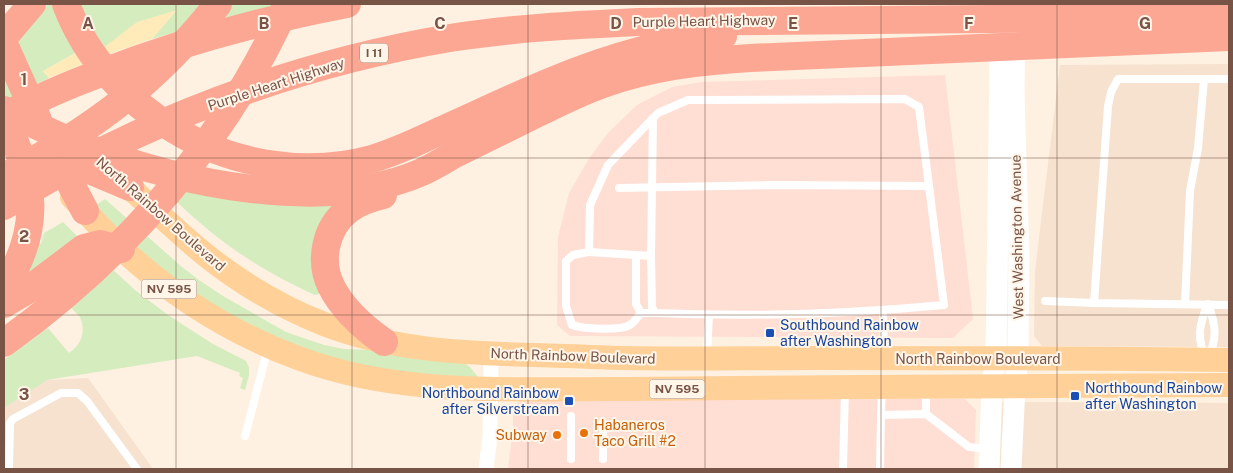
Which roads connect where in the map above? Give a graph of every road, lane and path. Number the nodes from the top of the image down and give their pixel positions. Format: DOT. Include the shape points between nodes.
graph roads {
  1 [pos="32,4"];
  2 [pos="66,4"];
  3 [pos="196,4"];
  4 [pos="218,4"];
  5 [pos="287,4"];
  6 [pos="347,4"];
  7 [pos="1000,4"];
  8 [pos="1015,4"];
  9 [pos="1229,17"];
  10 [pos="775,20"];
  11 [pos="4,37"];
  12 [pos="1229,38"];
  13 [pos="4,44"];
  14 [pos="1007,79"];
  15 [pos="1204,79"];
  16 [pos="1229,79"];
  17 [pos="4,80"];
  18 [pos="16,106"];
  19 [pos="4,117"];
  20 [pos="653,118"];
  21 [pos="42,128"];
  22 [pos="7,143"];
  23 [pos="82,146"];
  24 [pos="473,146"];
  25 [pos="56,156"];
  26 [pos="4,177"];
  27 [pos="929,186"];
  28 [pos="130,187"];
  29 [pos="652,187"];
  30 [pos="619,188"];
  31 [pos="4,206"];
  32 [pos="85,210"];
  33 [pos="121,249"];
  34 [pos="589,252"];
  35 [pos="636,255"];
  36 [pos="651,256"];
  37 [pos="4,288"];
  38 [pos="1045,301"];
  39 [pos="1094,303"];
  40 [pos="4,304"];
  41 [pos="1185,304"];
  42 [pos="1208,304"];
  43 [pos="1229,304"];
  44 [pos="883,311"];
  45 [pos="656,313"];
  46 [pos="641,314"];
  47 [pos="710,315"];
  48 [pos="1200,332"];
  49 [pos="1214,332"];
  50 [pos="384,342"];
  51 [pos="4,343"];
  52 [pos="269,346"];
  53 [pos="491,353"];
  54 [pos="792,358"];
  55 [pos="884,358"];
  56 [pos="1007,358"];
  57 [pos="707,360"];
  58 [pos="1218,360"];
  59 [pos="1229,385"];
  60 [pos="1004,386"];
  61 [pos="845,387"];
  62 [pos="882,387"];
  63 [pos="926,387"];
  64 [pos="491,388"];
  65 [pos="626,388"];
  66 [pos="707,389"];
  67 [pos="926,414"];
  68 [pos="881,415"];
  69 [pos="571,416"];
  70 [pos="603,423"];
  71 [pos="245,436"];
  72 [pos="571,459"];
  73 [pos="603,459"];
  74 [pos="989,459"];
  75 [pos="9,469"];
  76 [pos="137,469"];
  77 [pos="486,469"];
  78 [pos="843,469"];
  79 [pos="880,469"];
  80 [pos="1011,469"];
  1 -- 11 [label="highway"];
  2 -- 10 [label="highway" via="92,52 120,87 163,123 212,149 248,160 316,167 362,161 406,147 601,62 664,44 757,34"];
  3 -- 22 [label="highway" via="146,57 110,89 56,128"];
  4 -- 26 [label="highway" via="170,58 125,100 66,142"];
  5 -- 51 [label="highway" via="247,81 215,130 158,204 77,286"];
  6 -- 19 [label="highway" via="238,28 157,52 81,80"];
  7 -- 14 [label="main road, West Washington Avenue"];
  8 -- 14 [label="main road, West Washington Avenue"];
  9 -- 10 [label="highway, Purple Heart Highway / I 11"];
  10 -- 31 [label="highway, Purple Heart Highway / I 11" via="543,26 451,38 367,55 269,83 180,117 81,163"];
  12 -- 24 [label="highway" via="694,62 602,84"];
  13 -- 18 [label="highway"];
  14 -- 56 [label="main road, West Washington Avenue"];
  15 -- 16 [label="lane"];
  15 -- 39 [label="lane" via="1118,79 1108,106"];
  15 -- 41 [label="lane" via="1198,148 1190,191"];
  17 -- 18 [label="main road, North Rainbow Boulevard / NV 595"];
  18 -- 21 [label="highway"];
  18 -- 23 [label="main road, North Rainbow Boulevard / NV 595"];
  19 -- 22 [label="highway"];
  20 -- 27 [label="lane" via="688,100 905,99 920,107"];
  20 -- 29 [label="lane"];
  20 -- 34 [label="lane" via="608,165 590,205"];
  21 -- 23 [label="highway"];
  21 -- 25 [label="highway"];
  22 -- 25 [label="highway"];
  22 -- 32 [label="main road, North Rainbow Boulevard / NV 595"];
  22 -- 37 [label="highway" via="30,189 30,216 27,240"];
  23 -- 24 [label="highway" via="132,163 217,183 304,192 340,191 410,176"];
  23 -- 28 [label="main road, North Rainbow Boulevard / NV 595"];
  24 -- 50 [label="highway" via="420,182 353,206 340,217 332,230 325,256 330,284 360,322"];
  25 -- 28 [label="highway"];
  25 -- 32 [label="highway"];
  27 -- 29 [label="lane"];
  27 -- 44 [label="lane" via="944,305"];
  28 -- 50 [label="main road, North Rainbow Boulevard / NV 595" via="204,254 251,286 322,323"];
  29 -- 30 [label="lane"];
  29 -- 36 [label="lane"];
  32 -- 33 [label="main road, North Rainbow Boulevard / NV 595"];
  33 -- 40 [label="highway" via="100,244 84,248"];
  33 -- 52 [label="main road, North Rainbow Boulevard / NV 595" via="193,305 234,330"];
  34 -- 35 [label="lane"];
  34 -- 46 [label="lane" via="573,255 566,261 566,306 572,325 622,327 630,325"];
  35 -- 36 [label="lane"];
  35 -- 46 [label="lane" via="636,304"];
  36 -- 45 [label="lane" via="652,307"];
  38 -- 39 [label="lane"];
  39 -- 41 [label="lane"];
  41 -- 42 [label="lane"];
  42 -- 43 [label="lane"];
  42 -- 48 [label="lane" via="1200,322"];
  42 -- 49 [label="lane" via="1215,322"];
  44 -- 47 [label="lane"];
  44 -- 55 [label="lane"];
  45 -- 46 [label="lane"];
  45 -- 47 [label="lane"];
  47 -- 57 [label="lane"];
  48 -- 49 [label="lane"];
  48 -- 58 [label="lane" via="1201,347"];
  49 -- 58 [label="lane"];
  50 -- 53 [label="main road, North Rainbow Boulevard / NV 595" via="437,350"];
  52 -- 64 [label="main road, North Rainbow Boulevard / NV 595" via="330,369 385,381 446,388"];
  52 -- 71 [label="lane"];
  53 -- 57 [label="main road, North Rainbow Boulevard / NV 595"];
  53 -- 64 [label="street"];
  54 -- 55 [label="main road, North Rainbow Boulevard / NV 595"];
  54 -- 57 [label="main road, North Rainbow Boulevard / NV 595"];
  54 -- 66 [label="main road" via="766,373 716,375 710,378"];
  55 -- 56 [label="main road, North Rainbow Boulevard / NV 595"];
  56 -- 58 [label="main road, North Rainbow Boulevard"];
  56 -- 60 [label="main road, West Washington Avenue"];
  57 -- 65 [label="main road" via="700,369 690,373 636,375"];
  59 -- 60 [label="main road, North Rainbow Boulevard"];
  60 -- 63 [label="main road, North Rainbow Boulevard / NV 595"];
  60 -- 74 [label="main road, West Washington Avenue"];
  60 -- 80 [label="main road, West Washington Avenue"];
  61 -- 62 [label="main road, North Rainbow Boulevard / NV 595"];
  61 -- 66 [label="main road, North Rainbow Boulevard / NV 595"];
  61 -- 78 [label="lane"];
  62 -- 63 [label="main road, North Rainbow Boulevard / NV 595"];
  62 -- 68 [label="lane"];
  63 -- 67 [label="lane"];
  64 -- 65 [label="main road, North Rainbow Boulevard / NV 595"];
  64 -- 77 [label="street"];
  65 -- 66 [label="main road, North Rainbow Boulevard / NV 595"];
  67 -- 68 [label="lane"];
  67 -- 74 [label="lane"];
  68 -- 79 [label="lane"];
  69 -- 72 [label="lane"];
  70 -- 73 [label="lane"];
  75 -- 76 [label="lane" via="10,423 13,419 57,395 78,393 87,400"];
}
